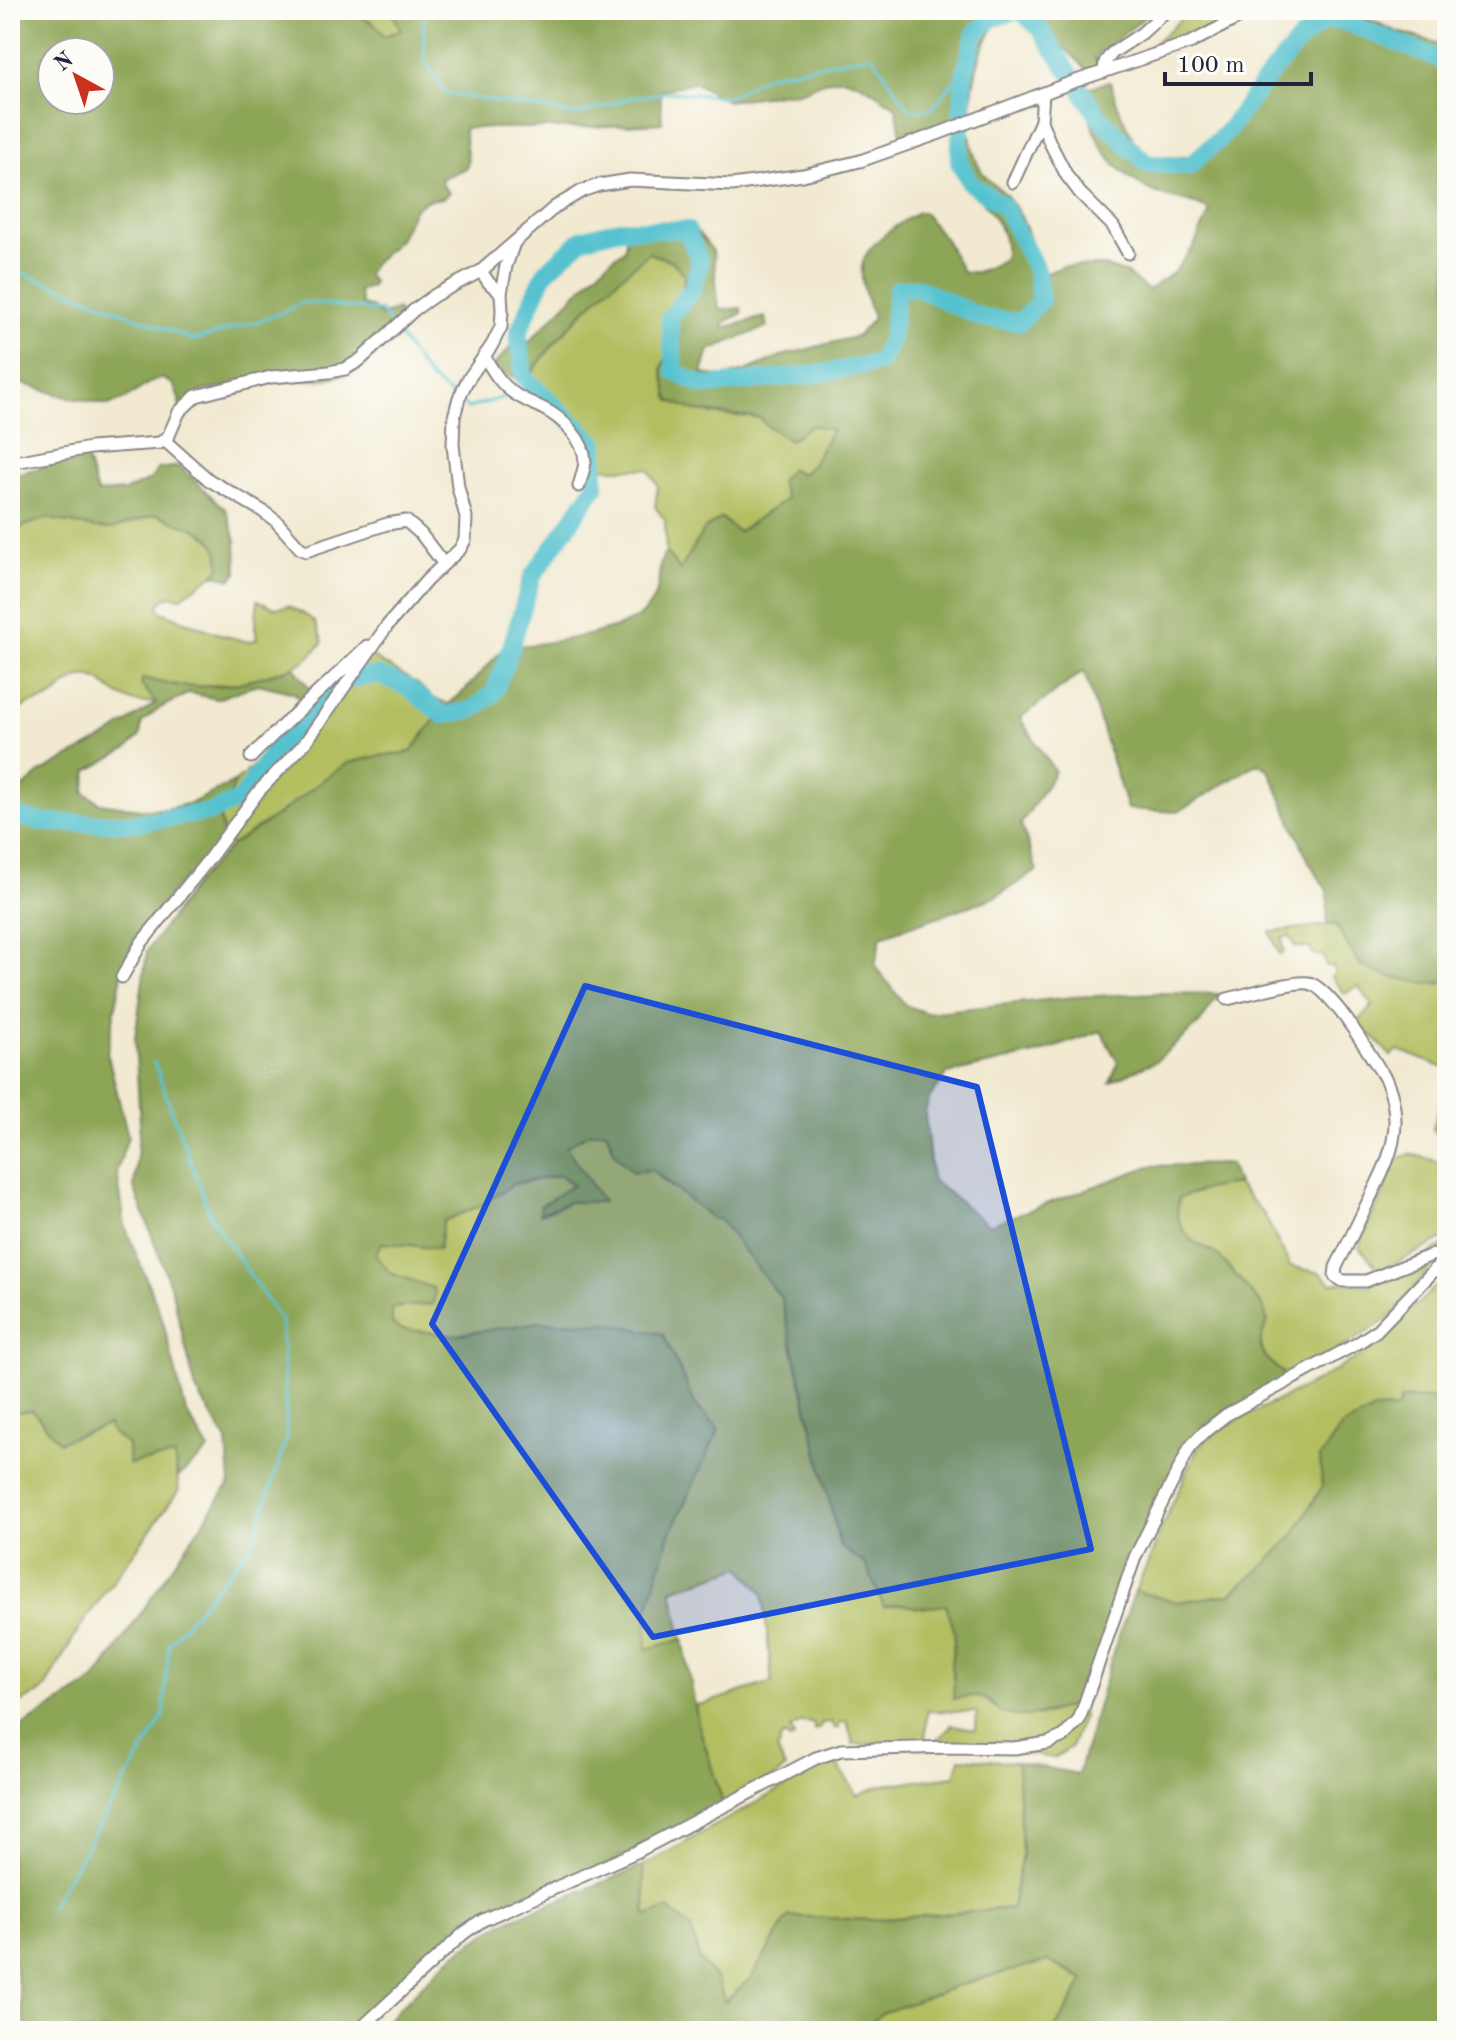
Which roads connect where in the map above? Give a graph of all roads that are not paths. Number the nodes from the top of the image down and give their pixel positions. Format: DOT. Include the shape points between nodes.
graph roads {
  1 [pos="1167,10"];
  2 [pos="1253,10"];
  3 [pos="1099,74"];
  4 [pos="1043,94"];
  5 [pos="1041,121"];
  6 [pos="1013,182"];
  7 [pos="514,243"];
  8 [pos="1128,253"];
  9 [pos="481,271"];
  10 [pos="501,293"];
  11 [pos="484,356"];
  12 [pos="164,440"];
  13 [pos="10,463"];
  14 [pos="579,486"];
  15 [pos="443,563"];
  16 [pos="387,626"];
  17 [pos="251,757"];
  18 [pos="122,977"];
  19 [pos="1227,999"];
  20 [pos="1447,1249"];
  21 [pos="1447,1257"];
  22 [pos="358,2031"];
  1 -- 3 [label="street" via="1112,53"];
  2 -- 3 [label="street" via="1192,42"];
  3 -- 4 [label="street"];
  4 -- 5 [label="street"];
  4 -- 7 [label="street" via="860,161 803,175 732,185 630,180 599,185 569,197"];
  5 -- 6 [label="street"];
  5 -- 8 [label="street" via="1067,176 1113,226"];
  7 -- 9 [label="street"];
  7 -- 10 [label="street"];
  9 -- 10 [label="street"];
  9 -- 12 [label="street" via="414,310 345,369 271,377 196,396 179,412"];
  10 -- 11 [label="street" via="501,327"];
  11 -- 14 [label="street" via="513,394 549,411 573,433 585,464"];
  11 -- 15 [label="street" via="467,381 454,417 466,529 460,549"];
  12 -- 13 [label="street"];
  12 -- 15 [label="street" via="209,480 276,521 306,551 406,521"];
  15 -- 16 [label="street"];
  16 -- 17 [label="street"];
  16 -- 18 [label="street" via="305,743 259,791 142,942"];
  19 -- 20 [label="street" via="1309,983 1338,1008 1392,1093 1396,1114 1391,1156 1335,1276 1366,1281"];
  21 -- 22 [label="street" via="1376,1331 1226,1415 1190,1447 1135,1557 1079,1720 1064,1736 1014,1748 841,1750 816,1758 636,1852 483,1920"];
}
